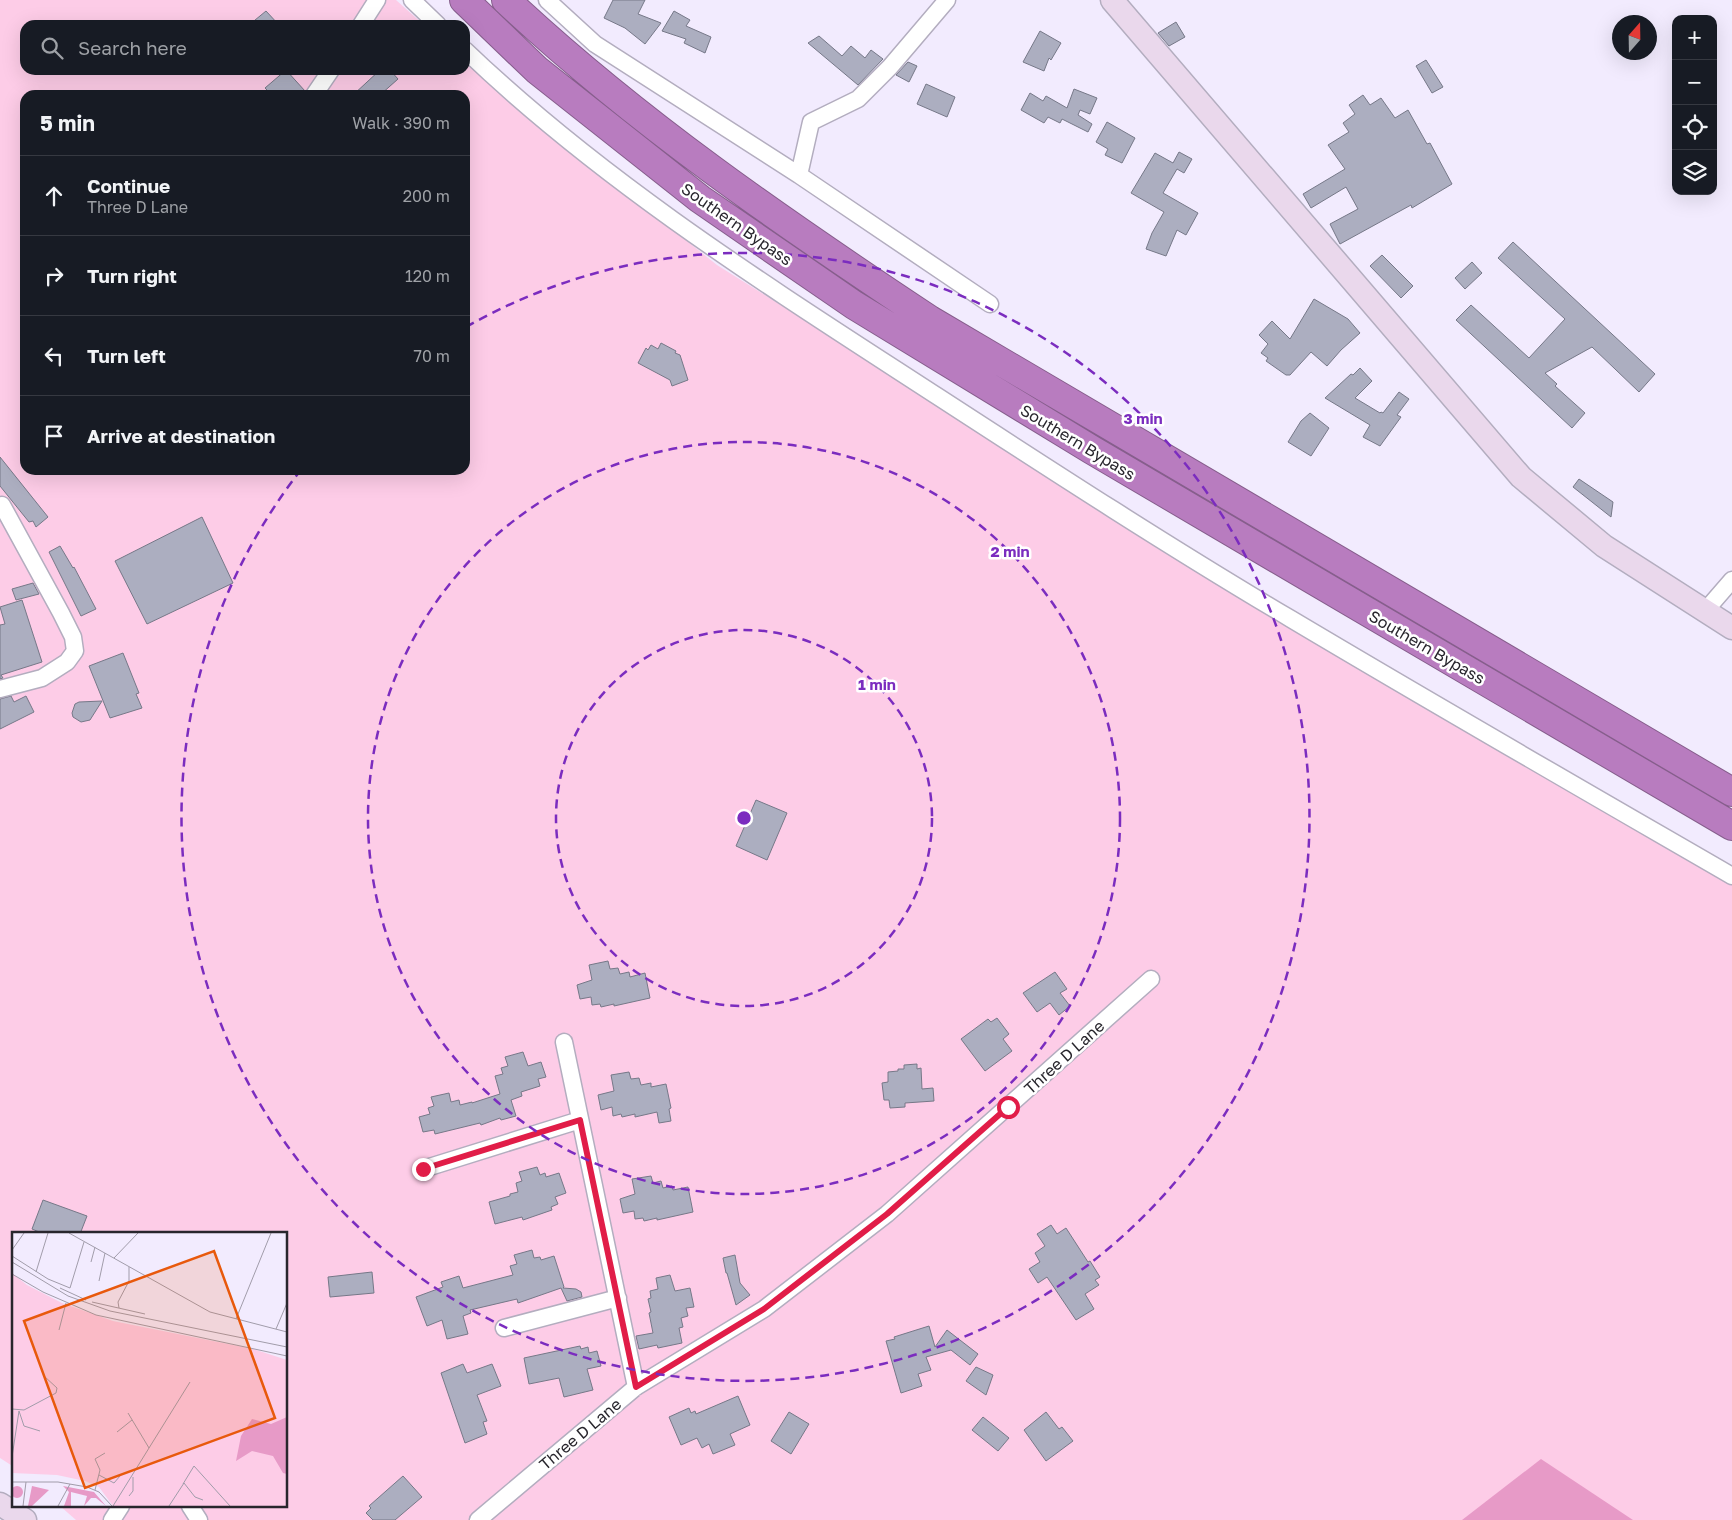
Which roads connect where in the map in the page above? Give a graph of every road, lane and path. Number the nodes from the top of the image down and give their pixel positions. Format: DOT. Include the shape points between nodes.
graph roads {
  1 [pos="377,0"];
  2 [pos="412,0"];
  3 [pos="464,0"];
  4 [pos="506,0"];
  5 [pos="547,0"];
  6 [pos="947,0"];
  7 [pos="1112,0"];
  8 [pos="364,20"];
  9 [pos="433,20"];
  10 [pos="470,55"];
  11 [pos="328,75"];
  12 [pos="317,90"];
  13 [pos="799,175"];
  14 [pos="990,304"];
  15 [pos="2,505"];
  16 [pos="1732,580"];
  17 [pos="1706,610"];
  18 [pos="1732,628"];
  19 [pos="0,689"];
  20 [pos="1732,792"];
  21 [pos="1732,826"];
  22 [pos="1732,876"];
  23 [pos="1151,979"];
  24 [pos="564,1042"];
  25 [pos="580,1120"];
  26 [pos="423,1169"];
  27 [pos="618,1298"];
  28 [pos="504,1328"];
  29 [pos="636,1387"];
  30 [pos="0,1504"];
  31 [pos="120,1508"];
  32 [pos="191,1508"];
  33 [pos="25,1520"];
  34 [pos="112,1520"];
  35 [pos="199,1520"];
  36 [pos="478,1520"];
  1 -- 8 [label="street"];
  2 -- 9 [label="street"];
  3 -- 21 [label="highway, Southern Bypass" via="537,70 700,199 854,305 1092,450"];
  4 -- 20 [label="highway, Southern Bypass" via="551,43 721,176 930,320"];
  5 -- 13 [label="street" via="595,44"];
  6 -- 13 [label="street" via="858,99 811,122"];
  7 -- 17 [label="main road" via="1521,477 1604,546"];
  10 -- 22 [label="street" via="596,164 741,267 899,372 1084,492 1290,618"];
  11 -- 12 [label="street"];
  13 -- 14 [label="street"];
  15 -- 19 [label="street" via="73,637 74,651 67,662 42,678"];
  16 -- 17 [label="street"];
  17 -- 18 [label="main road"];
  23 -- 29 [label="street, Three D Lane" via="887,1214 764,1309"];
  24 -- 25 [label="street"];
  25 -- 26 [label="street"];
  25 -- 27 [label="street"];
  27 -- 28 [label="street"];
  27 -- 29 [label="street"];
  29 -- 36 [label="street, Three D Lane"];
  30 -- 33 [label="main road"];
  31 -- 34 [label="street"];
  32 -- 35 [label="street"];
}
